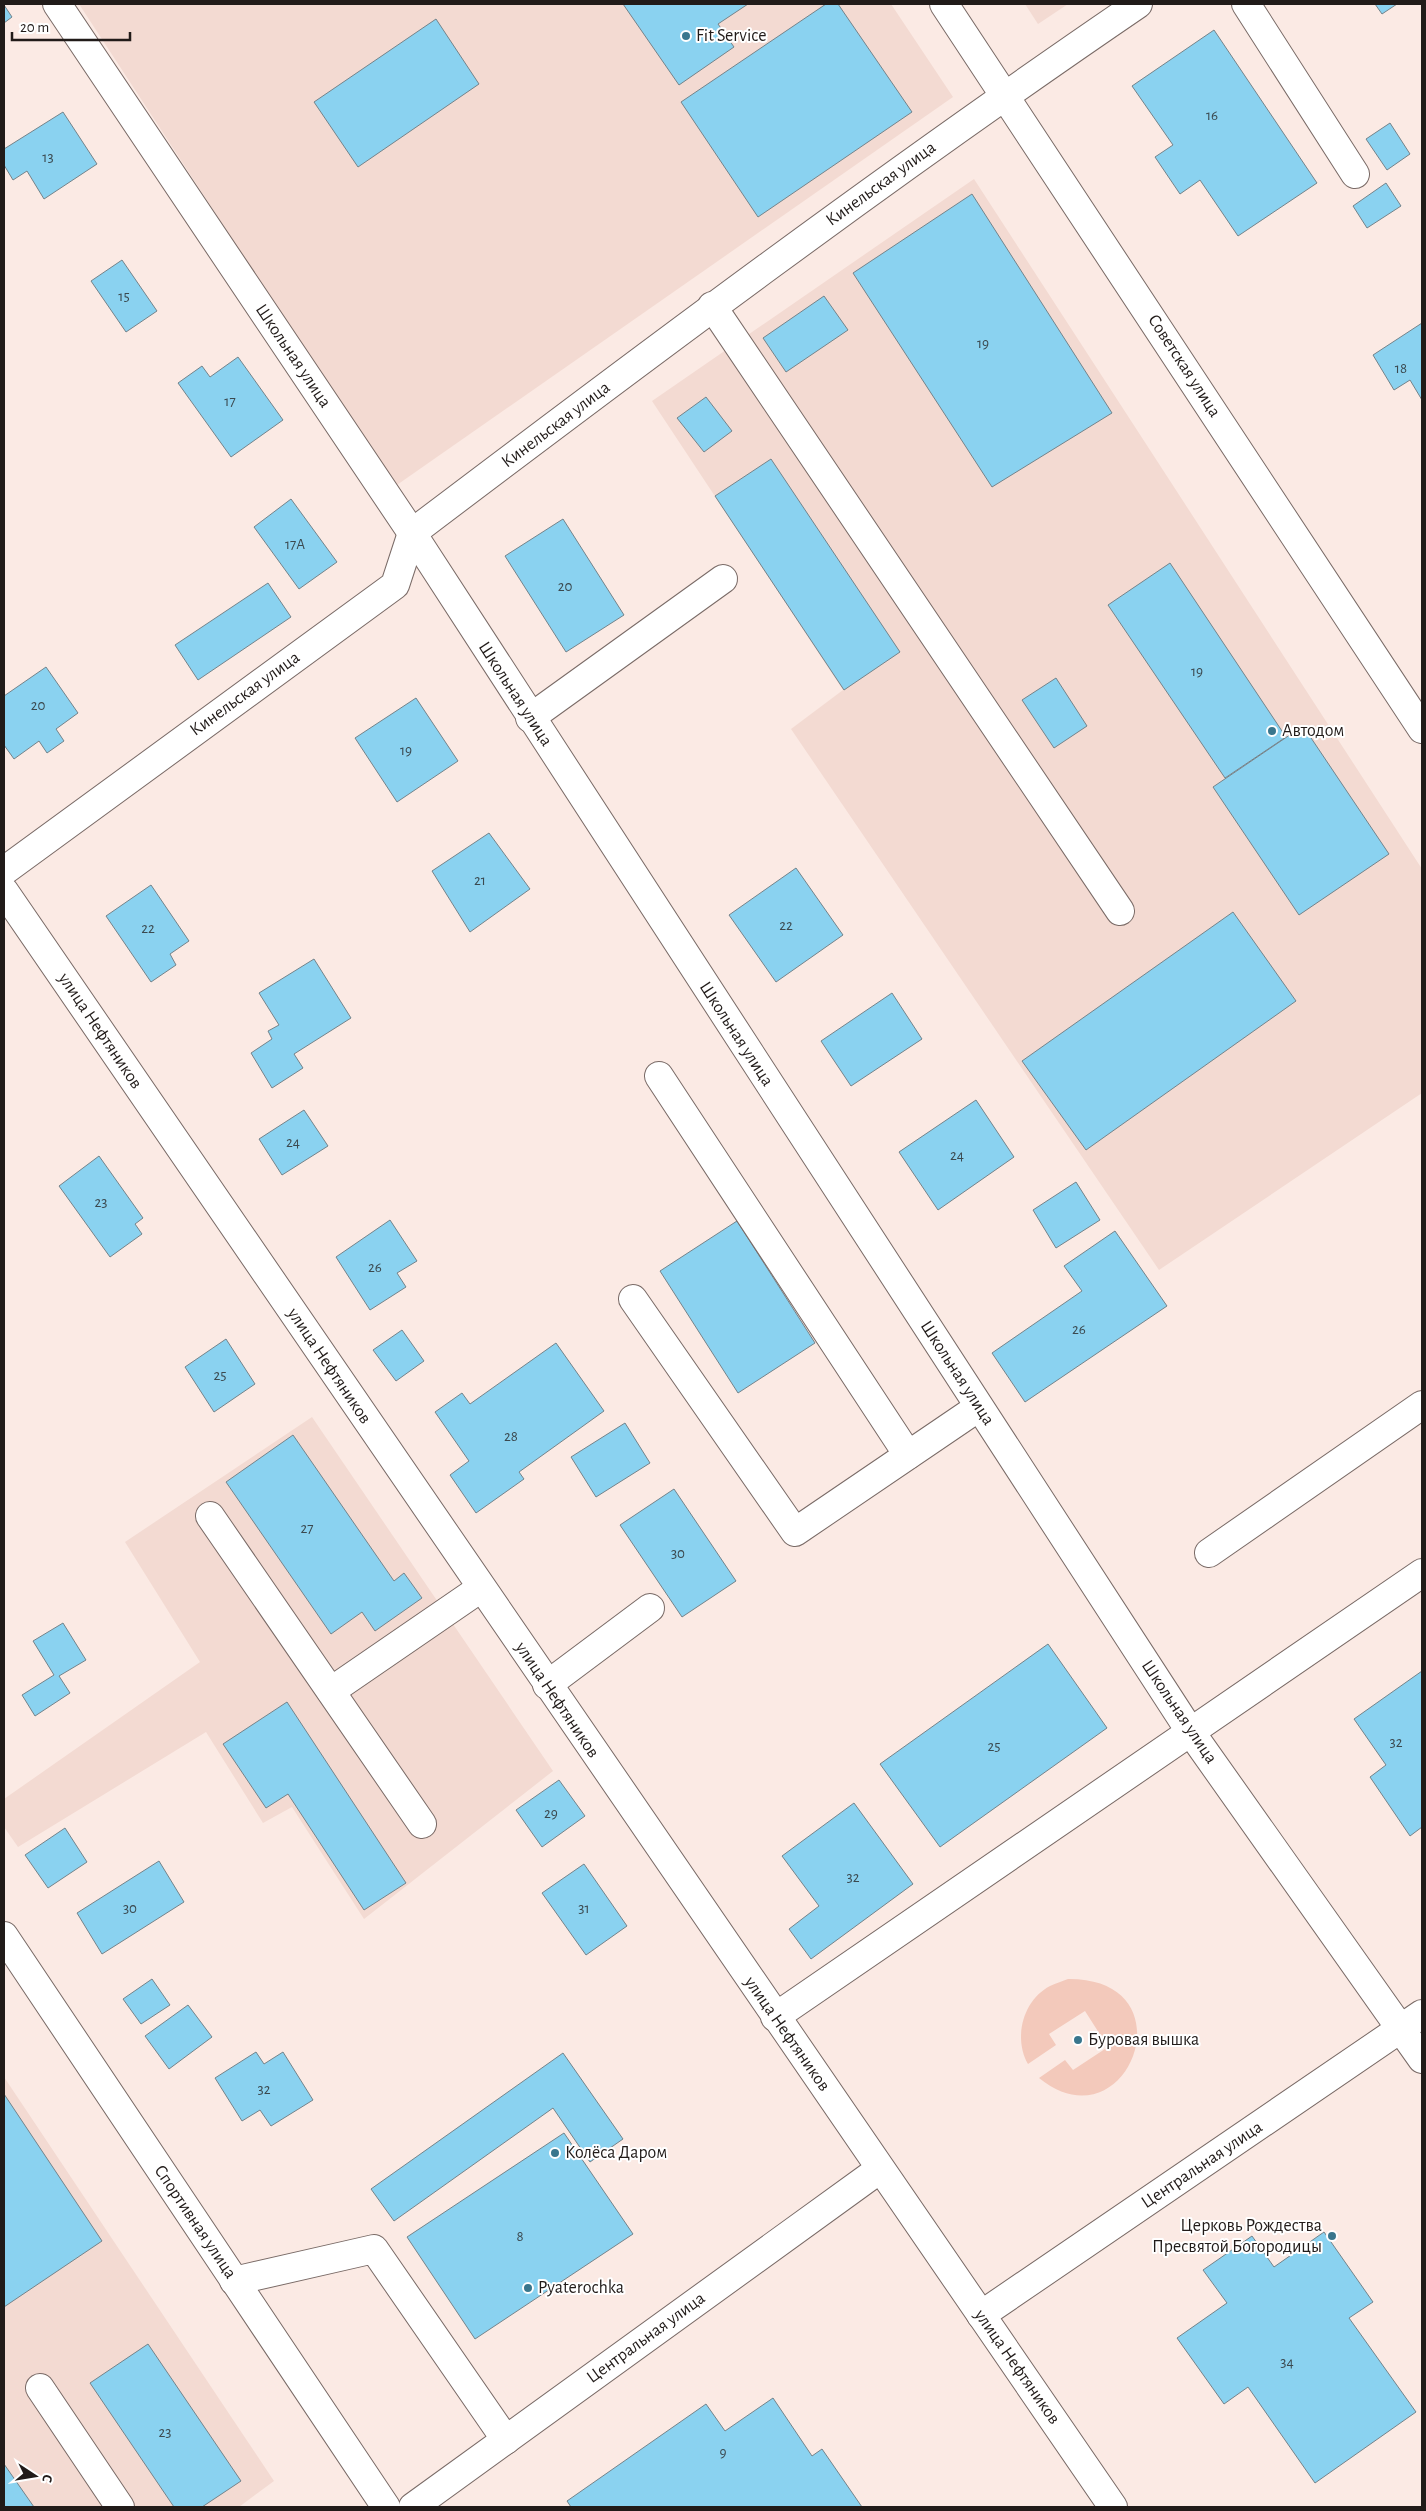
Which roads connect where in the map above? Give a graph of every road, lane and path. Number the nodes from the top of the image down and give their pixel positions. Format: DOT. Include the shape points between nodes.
graph roads {
  1 [pos="57,4"];
  2 [pos="944,4"];
  3 [pos="1138,4"];
  4 [pos="1246,4"];
  5 [pos="1005,94"];
  6 [pos="1355,174"];
  7 [pos="712,306"];
  8 [pos="412,534"];
  9 [pos="723,579"];
  10 [pos="530,718"];
  11 [pos="1422,730"];
  12 [pos="4,871"];
  13 [pos="4,891"];
  14 [pos="1120,911"];
  15 [pos="659,1076"];
  16 [pos="633,1299"];
  17 [pos="1422,1405"];
  18 [pos="979,1407"];
  19 [pos="908,1455"];
  20 [pos="210,1516"];
  21 [pos="1209,1553"];
  22 [pos="1422,1573"];
  23 [pos="481,1588"];
  24 [pos="650,1608"];
  25 [pos="547,1685"];
  26 [pos="331,1691"];
  27 [pos="1190,1731"];
  28 [pos="422,1824"];
  29 [pos="4,1936"];
  30 [pos="775,2017"];
  31 [pos="1412,2022"];
  32 [pos="1422,2059"];
  33 [pos="880,2169"];
  34 [pos="234,2281"];
  35 [pos="981,2315"];
  36 [pos="40,2388"];
  37 [pos="506,2440"];
  38 [pos="120,2507"];
  39 [pos="386,2507"];
  40 [pos="413,2507"];
  41 [pos="1113,2507"];
  1 -- 8 [label="street, Школьная улица"];
  2 -- 5 [label="street, Советская улица"];
  3 -- 5 [label="street, Кинельская улица"];
  4 -- 6 [label="street"];
  5 -- 7 [label="street, Кинельская улица"];
  5 -- 11 [label="street, Советская улица"];
  7 -- 8 [label="street, Кинельская улица"];
  7 -- 14 [label="street"];
  8 -- 10 [label="street, Школьная улица"];
  8 -- 12 [label="street, Кинельская улица" via="395,585"];
  9 -- 10 [label="street"];
  10 -- 18 [label="street, Школьная улица"];
  13 -- 23 [label="street, улица Нефтяников"];
  15 -- 19 [label="street"];
  16 -- 19 [label="street" via="794,1532"];
  17 -- 21 [label="street"];
  18 -- 19 [label="street"];
  18 -- 27 [label="street, Школьная улица"];
  20 -- 26 [label="street"];
  22 -- 27 [label="street"];
  23 -- 25 [label="street, улица Нефтяников"];
  23 -- 26 [label="street"];
  24 -- 25 [label="street"];
  25 -- 30 [label="street, улица Нефтяников"];
  26 -- 28 [label="street"];
  27 -- 30 [label="street"];
  27 -- 31 [label="street, Школьная улица"];
  29 -- 34 [label="street, Спортивная улица"];
  30 -- 33 [label="street, улица Нефтяников"];
  31 -- 32 [label="street, Школьная улица"];
  31 -- 35 [label="street, Центральная улица"];
  33 -- 35 [label="street, улица Нефтяников"];
  33 -- 37 [label="street, Центральная улица"];
  34 -- 37 [label="street" via="374,2249"];
  34 -- 39 [label="street, Спортивная улица"];
  35 -- 41 [label="street, улица Нефтяников"];
  36 -- 38 [label="street"];
  37 -- 40 [label="street, Центральная улица"];
}
